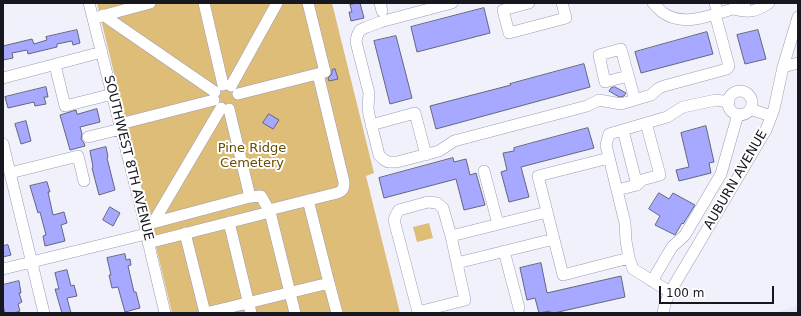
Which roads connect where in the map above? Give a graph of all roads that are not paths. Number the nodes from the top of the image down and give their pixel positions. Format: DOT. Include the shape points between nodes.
graph roads {
  1 [pos="89,3"];
  2 [pos="150,3"];
  3 [pos="204,3"];
  4 [pos="276,3"];
  5 [pos="308,3"];
  6 [pos="452,3"];
  7 [pos="528,3"];
  8 [pos="562,3"];
  9 [pos="653,3"];
  10 [pos="746,3"];
  11 [pos="769,3"];
  12 [pos="733,9"];
  13 [pos="716,10"];
  14 [pos="98,17"];
  15 [pos="798,17"];
  16 [pos="102,52"];
  17 [pos="798,63"];
  18 [pos="55,65"];
  19 [pos="782,67"];
  20 [pos="318,74"];
  21 [pos="628,76"];
  22 [pos="3,78"];
  23 [pos="112,94"];
  24 [pos="224,96"];
  25 [pos="635,100"];
  26 [pos="729,102"];
  27 [pos="751,106"];
  28 [pos="772,112"];
  29 [pos="738,114"];
  30 [pos="646,123"];
  31 [pos="371,125"];
  32 [pos="121,126"];
  33 [pos="623,130"];
  34 [pos="88,137"];
  35 [pos="3,144"];
  36 [pos="426,155"];
  37 [pos="609,158"];
  38 [pos="484,171"];
  39 [pos="10,173"];
  40 [pos="84,181"];
  41 [pos="637,185"];
  42 [pos="617,190"];
  43 [pos="250,197"];
  44 [pos="308,200"];
  45 [pos="269,211"];
  46 [pos="547,212"];
  47 [pos="229,222"];
  48 [pos="498,224"];
  49 [pos="148,231"];
  50 [pos="185,233"];
  51 [pos="451,236"];
  52 [pos="554,239"];
  53 [pos="504,251"];
  54 [pos="629,258"];
  55 [pos="32,262"];
  56 [pos="457,263"];
  57 [pos="3,269"];
  58 [pos="652,281"];
  59 [pos="329,283"];
  60 [pos="290,292"];
  61 [pos="670,292"];
  62 [pos="250,308"];
  63 [pos="518,308"];
  64 [pos="44,313"];
  65 [pos="165,313"];
  66 [pos="205,313"];
  67 [pos="295,313"];
  68 [pos="337,313"];
  69 [pos="664,313"];
  1 -- 14 [label="street, SOUTHWEST 8TH AVENUE"];
  2 -- 14 [label="street"];
  3 -- 24 [label="street"];
  4 -- 24 [label="street"];
  5 -- 20 [label="street" via="325,72"];
  6 -- 31 [label="street" via="366,26 356,36 369,93 368,115"];
  7 -- 8 [label="street" via="503,10 509,33 566,18"];
  9 -- 13 [label="street" via="665,14 683,20 700,18"];
  10 -- 12 [label="street"];
  11 -- 12 [label="street" via="758,10"];
  12 -- 13 [label="street"];
  13 -- 25 [label="street" via="729,66 727,69 664,86 651,95"];
  14 -- 16 [label="street, SOUTHWEST 8TH AVENUE"];
  14 -- 24 [label="street"];
  15 -- 19 [label="street, AUBURN AVENUE"];
  16 -- 18 [label="street"];
  16 -- 23 [label="street, SOUTHWEST 8TH AVENUE"];
  17 -- 19 [label="street"];
  18 -- 22 [label="street"];
  18 -- 23 [label="street" via="65,106"];
  19 -- 28 [label="street, AUBURN AVENUE"];
  20 -- 24 [label="street"];
  20 -- 44 [label="street" via="344,188 342,191"];
  21 -- 25 [label="street"];
  23 -- 32 [label="street, SOUTHWEST 8TH AVENUE"];
  24 -- 32 [label="street"];
  24 -- 43 [label="street"];
  24 -- 49 [label="street"];
  25 -- 36 [label="street" via="621,104 599,100 587,106 454,141 439,152"];
  26 -- 27 [label="street" via="733,94 743,91 750,95"];
  26 -- 29 [label="street" via="732,110"];
  26 -- 30 [label="street" via="716,100 682,107 667,117"];
  27 -- 28 [label="street"];
  27 -- 29 [label="street" via="745,113"];
  28 -- 61 [label="street, AUBURN AVENUE" via="766,130"];
  29 -- 58 [label="street" via="721,174 685,235 672,247"];
  30 -- 33 [label="street"];
  30 -- 41 [label="street" via="660,175 642,180"];
  31 -- 36 [label="street" via="380,155 388,162"];
  31 -- 36 [label="street" via="415,113"];
  32 -- 34 [label="street"];
  32 -- 49 [label="street, SOUTHWEST 8TH AVENUE"];
  33 -- 37 [label="street" via="609,134 606,145"];
  33 -- 41 [label="street"];
  35 -- 39 [label="street"];
  37 -- 42 [label="street"];
  37 -- 46 [label="street" via="538,176"];
  38 -- 48 [label="street"];
  39 -- 40 [label="street" via="78,156"];
  39 -- 55 [label="street"];
  41 -- 42 [label="street"];
  42 -- 54 [label="street" via="625,223"];
  43 -- 45 [label="street" via="261,196"];
  43 -- 49 [label="street"];
  44 -- 45 [label="street"];
  44 -- 59 [label="street"];
  45 -- 47 [label="street"];
  45 -- 60 [label="street"];
  46 -- 48 [label="street"];
  46 -- 52 [label="street"];
  47 -- 50 [label="street"];
  47 -- 62 [label="street"];
  48 -- 51 [label="street"];
  49 -- 50 [label="street"];
  49 -- 55 [label="street"];
  49 -- 65 [label="street, SOUTHWEST 8TH AVENUE"];
  50 -- 66 [label="street"];
  51 -- 56 [label="street"];
  51 -- 56 [label="street" via="443,208 437,203 428,202 399,210 397,213 394,220 418,312 466,300"];
  52 -- 53 [label="street"];
  52 -- 54 [label="street" via="563,275"];
  53 -- 56 [label="street"];
  53 -- 63 [label="street"];
  54 -- 58 [label="street" via="633,268"];
  55 -- 57 [label="street"];
  55 -- 64 [label="street"];
  58 -- 61 [label="street"];
  59 -- 60 [label="street"];
  59 -- 68 [label="street"];
  60 -- 62 [label="street"];
  60 -- 67 [label="street"];
  61 -- 69 [label="street, AUBURN AVENUE"];
  62 -- 66 [label="street"];
}
